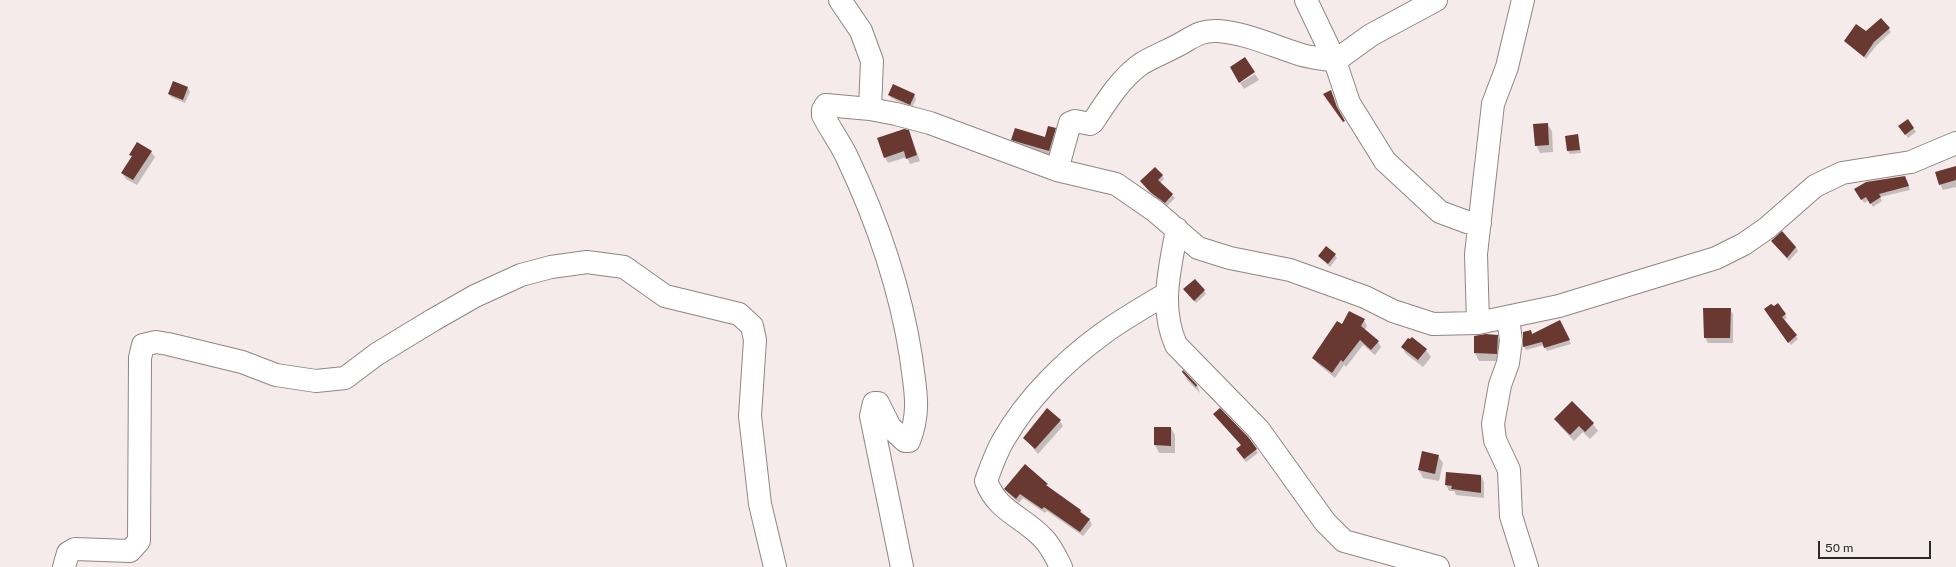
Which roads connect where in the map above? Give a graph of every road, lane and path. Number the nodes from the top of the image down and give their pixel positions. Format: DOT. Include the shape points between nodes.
graph roads {
  1 [pos="840,0"];
  2 [pos="1306,0"];
  3 [pos="1436,0"];
  4 [pos="1524,0"];
  5 [pos="1335,61"];
  6 [pos="870,109"];
  7 [pos="1956,143"];
  8 [pos="1057,170"];
  9 [pos="1480,224"];
  10 [pos="1177,229"];
  11 [pos="1166,294"];
  12 [pos="1508,317"];
  13 [pos="1478,323"];
  14 [pos="64,567"];
  15 [pos="775,567"];
  16 [pos="902,567"];
  17 [pos="1061,567"];
  18 [pos="1438,567"];
  19 [pos="1519,567"];
  20 [pos="1527,567"];
  1 -- 6 [label="street" via="861,31 872,61"];
  2 -- 5 [label="street"];
  3 -- 5 [label="street" via="1372,35"];
  4 -- 9 [label="street" via="1507,67 1493,104"];
  5 -- 8 [label="street" via="1304,56 1240,35 1213,31 1194,34 1140,65 1124,80 1093,122 1070,123"];
  5 -- 9 [label="street" via="1349,103 1385,161 1440,212"];
  6 -- 8 [label="street" via="930,123"];
  6 -- 16 [label="street" via="826,105 822,110 872,212 905,318 918,409 909,441 905,441 890,427 878,403 874,403 871,416"];
  7 -- 12 [label="street" via="1911,162 1842,173 1815,186 1767,228 1744,244 1716,258 1559,306"];
  8 -- 10 [label="street" via="1116,184"];
  9 -- 13 [label="street" via="1476,254"];
  10 -- 11 [label="street"];
  10 -- 13 [label="street" via="1198,248 1230,258 1290,270 1365,297 1400,314 1433,324"];
  11 -- 17 [label="street" via="1082,349 1044,387 1018,418 1004,440 986,481 990,494 999,505 1042,537"];
  11 -- 18 [label="street" via="1170,330 1176,345 1259,430 1325,522 1344,542"];
  12 -- 13 [label="street"];
  12 -- 20 [label="street" via="1511,340 1508,363 1500,385 1493,424 1495,440 1508,470 1511,516"];
  14 -- 15 [label="street" via="68,553 75,549 130,551 139,541 140,358 143,345 162,343 242,362 276,375 316,381 345,378 377,354 475,296 521,276 551,267 587,262 624,267 665,296 738,314 752,326 755,340 750,416 760,504"];
  19 -- 20 [label="street"];
}
